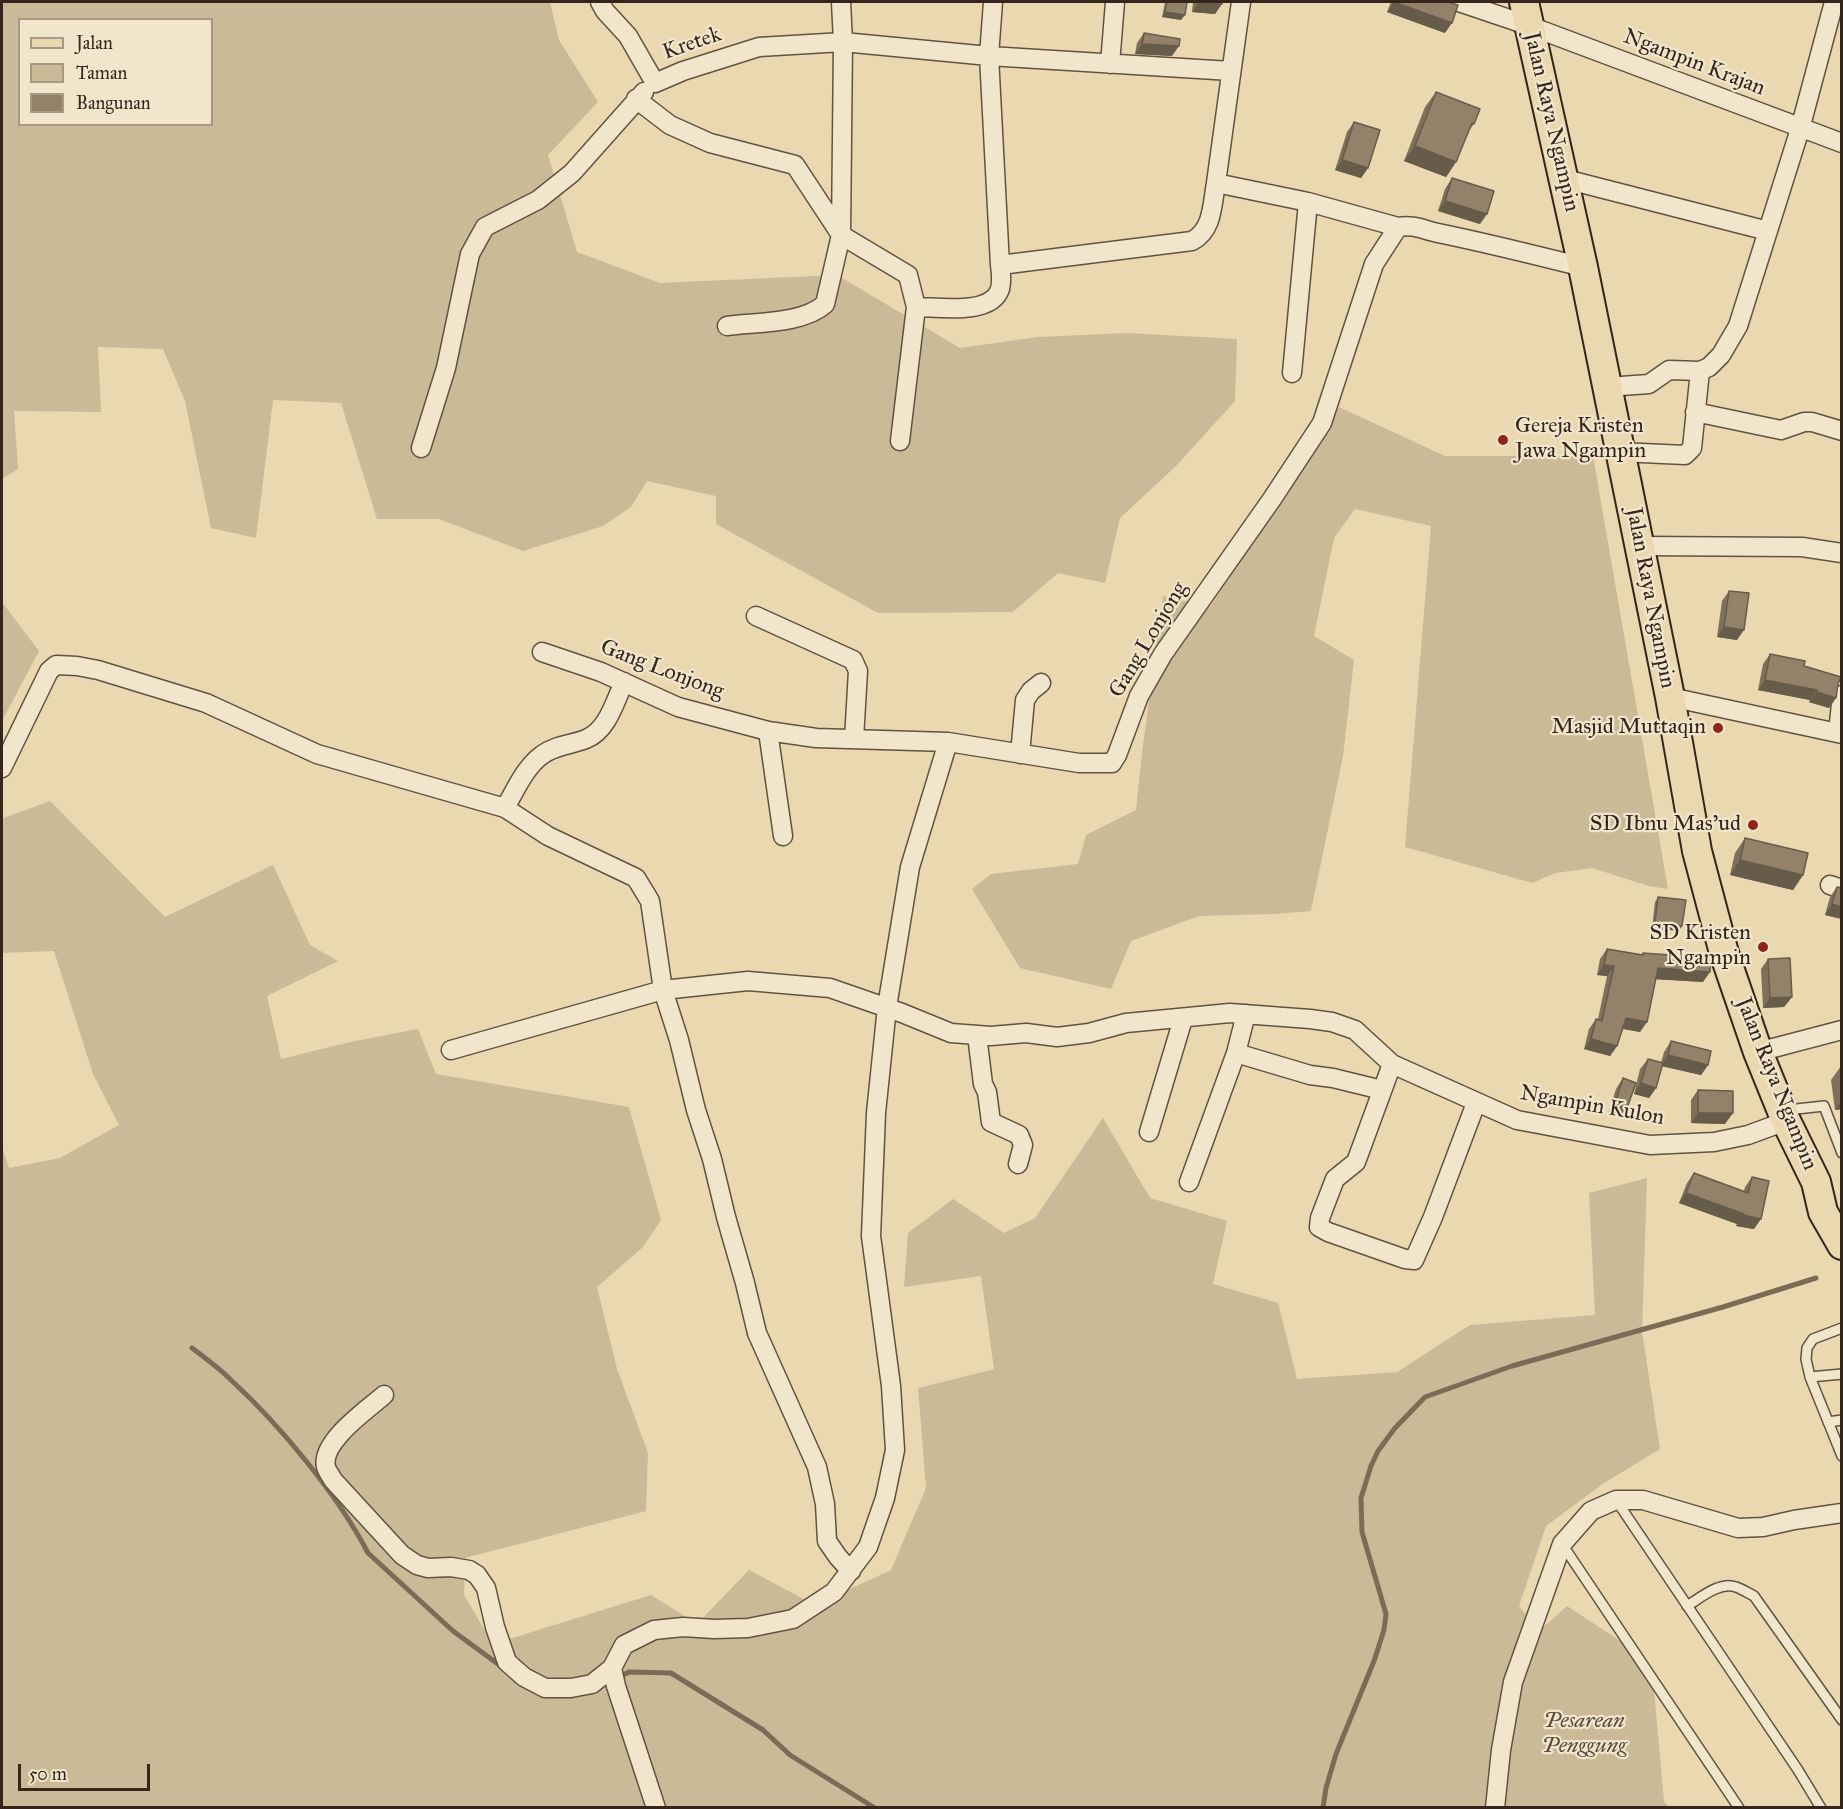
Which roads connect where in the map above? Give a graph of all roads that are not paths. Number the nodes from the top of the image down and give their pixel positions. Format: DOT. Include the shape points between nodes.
graph roads {
  1 [pos="600,2"];
  2 [pos="841,2"];
  3 [pos="993,2"];
  4 [pos="1115,2"];
  5 [pos="1241,2"];
  6 [pos="1459,2"];
  7 [pos="1834,2"];
  8 [pos="1527,14"];
  9 [pos="843,42"];
  10 [pos="989,56"];
  11 [pos="1110,64"];
  12 [pos="1231,71"];
  13 [pos="655,83"];
  14 [pos="636,99"];
  15 [pos="1800,129"];
  16 [pos="1842,143"];
  17 [pos="1565,179"];
  18 [pos="1216,183"];
  19 [pos="1308,202"];
  20 [pos="1398,227"];
  21 [pos="1768,231"];
  22 [pos="841,234"];
  23 [pos="1000,265"];
  24 [pos="1583,267"];
  25 [pos="916,307"];
  26 [pos="727,326"];
  27 [pos="1700,371"];
  28 [pos="1292,373"];
  29 [pos="1607,387"];
  30 [pos="1695,412"];
  31 [pos="1842,431"];
  32 [pos="900,441"];
  33 [pos="422,447"];
  34 [pos="1620,452"];
  35 [pos="1639,546"];
  36 [pos="1842,553"];
  37 [pos="756,616"];
  38 [pos="542,652"];
  39 [pos="624,682"];
  40 [pos="1041,683"];
  41 [pos="1842,695"];
  42 [pos="1670,697"];
  43 [pos="768,731"];
  44 [pos="1840,733"];
  45 [pos="854,739"];
  46 [pos="948,742"];
  47 [pos="1020,754"];
  48 [pos="2,768"];
  49 [pos="505,808"];
  50 [pos="783,836"];
  51 [pos="663,990"];
  52 [pos="887,1007"];
  53 [pos="1246,1014"];
  54 [pos="1190,1018"];
  55 [pos="1842,1030"];
  56 [pos="977,1035"];
  57 [pos="451,1050"];
  58 [pos="1758,1052"];
  59 [pos="1236,1053"];
  60 [pos="1392,1064"];
  61 [pos="1382,1090"];
  62 [pos="1476,1103"];
  63 [pos="1784,1116"];
  64 [pos="1149,1132"];
  65 [pos="1842,1153"];
  66 [pos="1018,1164"];
  67 [pos="1189,1182"];
  68 [pos="1816,1182"];
  69 [pos="1842,1207"];
  70 [pos="1842,1245"];
  71 [pos="1842,1328"];
  72 [pos="1842,1374"];
  73 [pos="1810,1377"];
  74 [pos="384,1395"];
  75 [pos="1842,1420"];
  76 [pos="1828,1422"];
  77 [pos="1842,1456"];
  78 [pos="1616,1500"];
  79 [pos="1842,1513"];
  80 [pos="1562,1544"];
  81 [pos="851,1570"];
  82 [pos="1687,1606"];
  83 [pos="612,1668"];
  84 [pos="1842,1720"];
  85 [pos="656,1808"];
  86 [pos="1495,1808"];
  87 [pos="1739,1808"];
  88 [pos="1821,1808"];
  1 -- 13 [label="street, Kretek" via="627,36"];
  2 -- 9 [label="street"];
  3 -- 10 [label="street"];
  4 -- 11 [label="street"];
  5 -- 12 [label="street"];
  6 -- 8 [label="street, Ngampin Krajan"];
  7 -- 15 [label="street"];
  8 -- 15 [label="street, Ngampin Krajan"];
  8 -- 17 [label="main road, Jalan Raya Ngampin"];
  9 -- 10 [label="street, Kretek"];
  9 -- 13 [label="street, Kretek" via="759,47"];
  9 -- 22 [label="street"];
  10 -- 11 [label="street, Kretek"];
  10 -- 23 [label="street"];
  11 -- 12 [label="street, Kretek"];
  12 -- 18 [label="street"];
  13 -- 14 [label="street"];
  14 -- 22 [label="street" via="670,125 711,143 795,165"];
  14 -- 33 [label="street" via="572,173 538,200 485,226 470,254 446,368"];
  15 -- 16 [label="street, Ngampin Krajan"];
  15 -- 21 [label="street"];
  17 -- 21 [label="street"];
  17 -- 24 [label="main road, Jalan Raya Ngampin"];
  18 -- 19 [label="street"];
  18 -- 23 [label="street" via="1209,225 1201,237 1192,241"];
  19 -- 20 [label="street"];
  19 -- 28 [label="street"];
  20 -- 24 [label="street" via="1414,226"];
  20 -- 47 [label="street, Gang Lonjong" via="1374,264 1322,423 1163,654 1139,696 1112,764 1079,764"];
  21 -- 27 [label="street" via="1738,326 1721,355"];
  22 -- 25 [label="street" via="908,275"];
  22 -- 26 [label="street" via="825,304 818,310 804,316"];
  23 -- 25 [label="street" via="999,290 990,302 978,307"];
  24 -- 29 [label="main road, Jalan Raya Ngampin"];
  25 -- 32 [label="street"];
  27 -- 29 [label="street" via="1669,370 1649,384"];
  27 -- 30 [label="street"];
  29 -- 34 [label="main road, Jalan Raya Ngampin"];
  30 -- 31 [label="street" via="1781,430 1812,422"];
  30 -- 34 [label="street" via="1692,448 1685,455"];
  34 -- 35 [label="main road, Jalan Raya Ngampin"];
  35 -- 36 [label="street" via="1802,547"];
  35 -- 42 [label="main road, Jalan Raya Ngampin"];
  37 -- 45 [label="street" via="853,660 858,671"];
  38 -- 39 [label="street, Gang Lonjong"];
  39 -- 43 [label="street, Gang Lonjong" via="678,707"];
  39 -- 49 [label="street" via="606,722 596,733 539,756"];
  40 -- 47 [label="street" via="1025,699"];
  41 -- 44 [label="street"];
  42 -- 44 [label="street"];
  42 -- 58 [label="main road, Jalan Raya Ngampin" via="1697,851 1724,953"];
  43 -- 45 [label="street, Gang Lonjong"];
  43 -- 50 [label="street"];
  45 -- 46 [label="street, Gang Lonjong"];
  46 -- 47 [label="street, Gang Lonjong"];
  46 -- 52 [label="street" via="910,867"];
  48 -- 49 [label="street" via="49,671 56,665 77,666 206,703 317,754"];
  49 -- 51 [label="street" via="548,836 636,878 650,901"];
  51 -- 52 [label="street, Ngampin Kulon" via="764,981 830,988"];
  51 -- 57 [label="street, Ngampin Kulon"];
  51 -- 81 [label="street" via="757,1333 818,1467 827,1540"];
  52 -- 56 [label="street, Ngampin Kulon" via="951,1033"];
  52 -- 81 [label="street" via="876,1113 872,1236 895,1450 885,1498 868,1547"];
  53 -- 54 [label="street, Ngampin Kulon"];
  53 -- 59 [label="street"];
  53 -- 60 [label="street, Ngampin Kulon" via="1310,1018 1355,1030"];
  54 -- 56 [label="street, Ngampin Kulon" via="1126,1023 1057,1036"];
  54 -- 64 [label="street"];
  55 -- 58 [label="street"];
  56 -- 66 [label="street" via="988,1115 991,1122 1019,1135 1023,1145"];
  58 -- 63 [label="main road, Jalan Raya Ngampin"];
  59 -- 61 [label="street" via="1310,1076"];
  59 -- 67 [label="street"];
  60 -- 61 [label="street"];
  60 -- 62 [label="street, Ngampin Kulon"];
  61 -- 62 [label="street" via="1356,1161 1335,1179 1319,1227 1405,1259 1414,1260"];
  62 -- 63 [label="street, Ngampin Kulon" via="1517,1120 1650,1145 1714,1142 1748,1135"];
  63 -- 65 [label="lane" via="1824,1106"];
  63 -- 68 [label="main road, Jalan Raya Ngampin"];
  68 -- 69 [label="main road, Jalan Raya Ngampin"];
  68 -- 70 [label="main road, Jalan Raya Ngampin" via="1823,1212"];
  71 -- 73 [label="lane" via="1813,1339 1807,1348"];
  72 -- 73 [label="lane"];
  73 -- 76 [label="lane"];
  74 -- 83 [label="street" via="337,1437 327,1452 326,1467 333,1480 402,1555 417,1565 470,1569 477,1575 486,1588 507,1662 524,1677 545,1688 571,1688 592,1684"];
  75 -- 76 [label="lane"];
  76 -- 77 [label="lane"];
  78 -- 79 [label="street" via="1642,1500 1738,1528"];
  78 -- 80 [label="street" via="1591,1511"];
  78 -- 82 [label="lane"];
  80 -- 86 [label="street" via="1513,1682 1500,1750"];
  80 -- 87 [label="lane"];
  81 -- 83 [label="street" via="834,1592 793,1619 748,1628 654,1630 624,1645"];
  82 -- 84 [label="lane" via="1724,1586 1734,1586 1754,1596"];
  82 -- 88 [label="lane"];
  83 -- 85 [label="street"];
}
